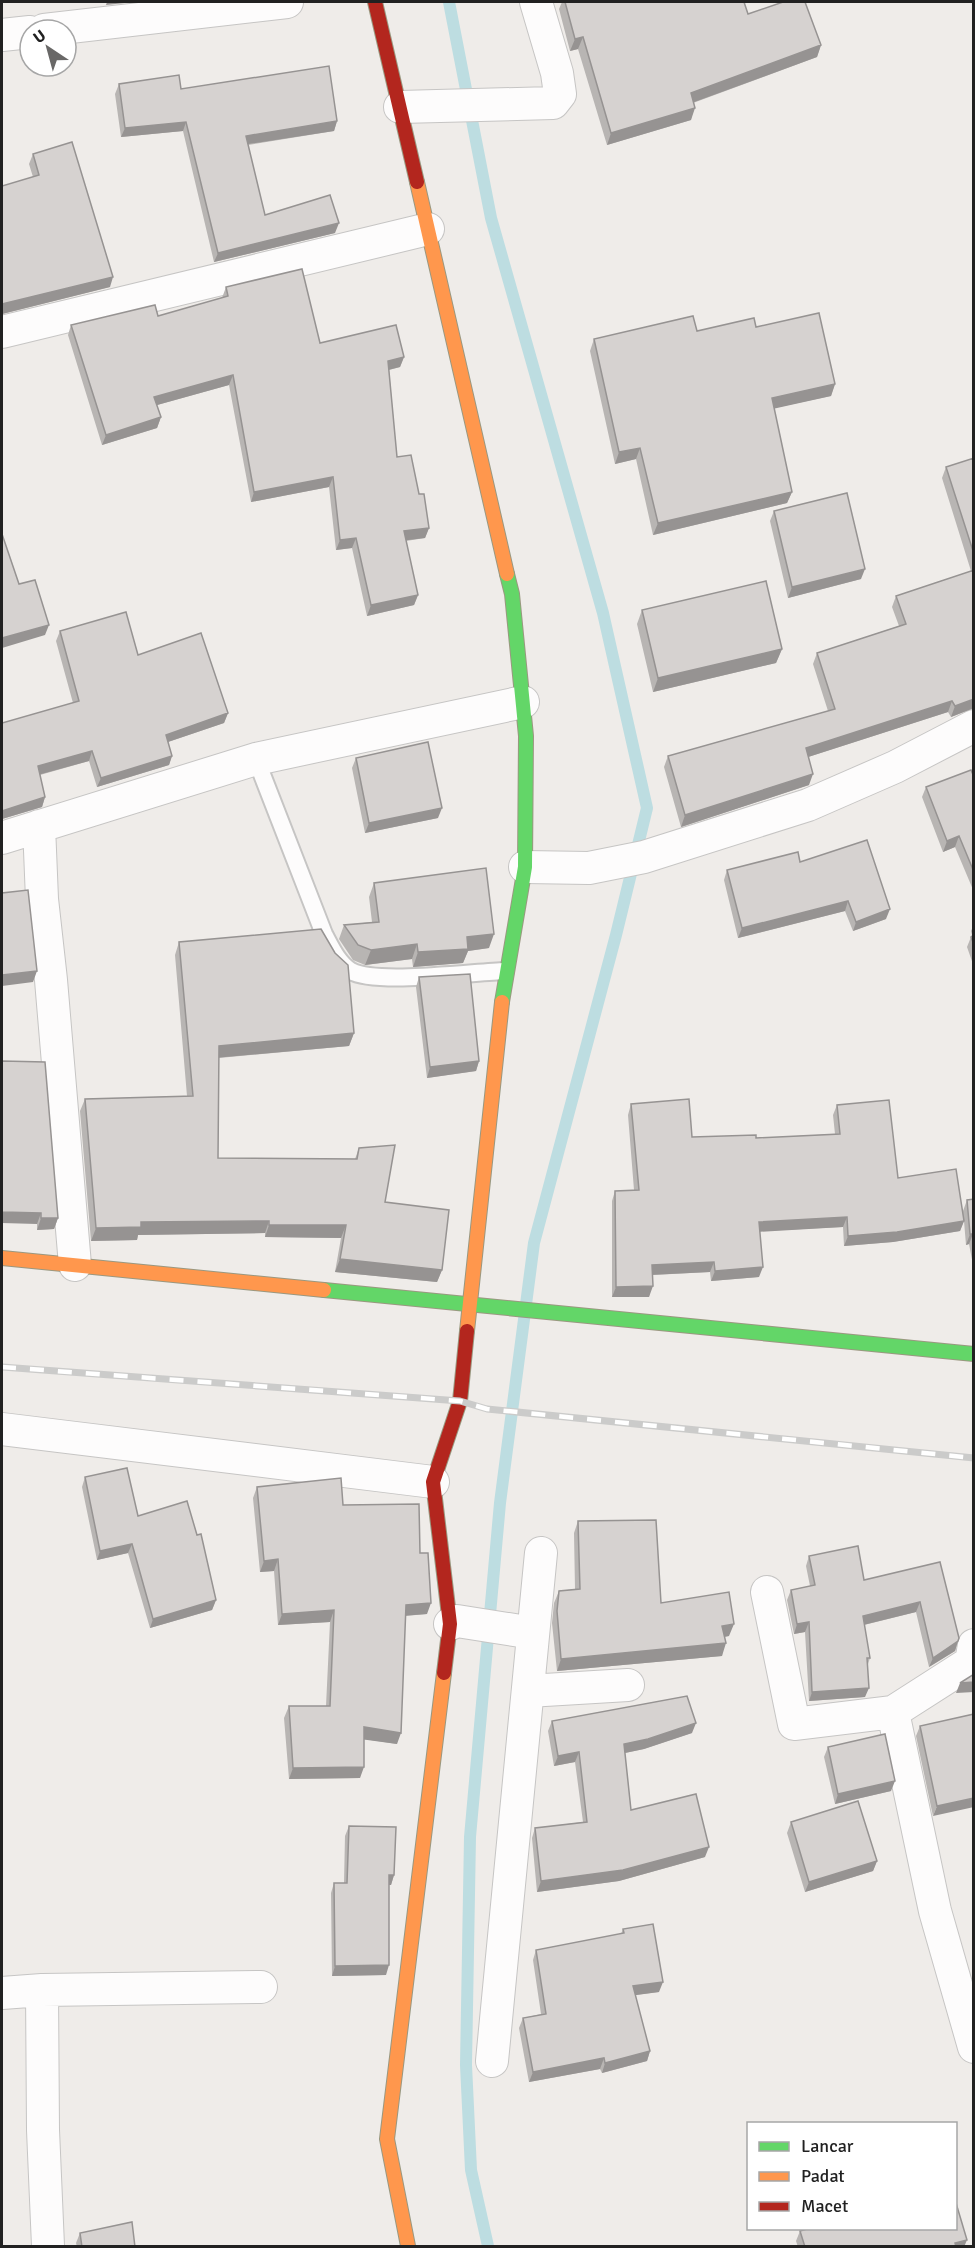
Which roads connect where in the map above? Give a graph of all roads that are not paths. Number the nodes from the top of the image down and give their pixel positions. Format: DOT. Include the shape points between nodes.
graph roads {
  1 [pos="287,2"];
  2 [pos="375,2"];
  3 [pos="536,2"];
  4 [pos="78,26"];
  5 [pos="18,33"];
  6 [pos="2,35"];
  7 [pos="400,107"];
  8 [pos="428,229"];
  9 [pos="2,332"];
  10 [pos="523,702"];
  11 [pos="974,726"];
  12 [pos="256,759"];
  13 [pos="39,826"];
  14 [pos="2,838"];
  15 [pos="525,867"];
  16 [pos="505,971"];
  17 [pos="2,1258"];
  18 [pos="75,1266"];
  19 [pos="469,1305"];
  20 [pos="974,1354"];
  21 [pos="2,1429"];
  22 [pos="433,1482"];
  23 [pos="542,1553"];
  24 [pos="767,1592"];
  25 [pos="453,1622"];
  26 [pos="520,1631"];
  27 [pos="974,1645"];
  28 [pos="628,1685"];
  29 [pos="528,1691"];
  30 [pos="893,1712"];
  31 [pos="261,1987"];
  32 [pos="42,1990"];
  33 [pos="2,1993"];
  34 [pos="974,2047"];
  35 [pos="492,2061"];
  36 [pos="48,2247"];
  37 [pos="408,2247"];
  1 -- 4 [label="street"];
  2 -- 7 [label="main road"];
  3 -- 7 [label="street" via="557,73 560,94 553,104"];
  5 -- 6 [label="street"];
  7 -- 8 [label="main road"];
  8 -- 9 [label="street"];
  8 -- 10 [label="main road" via="513,594"];
  10 -- 12 [label="street"];
  10 -- 15 [label="main road"];
  11 -- 15 [label="street" via="895,767 808,805 644,857 589,867"];
  12 -- 13 [label="street"];
  12 -- 16 [label="lane" via="324,934 338,959 352,972 376,978"];
  13 -- 14 [label="street"];
  13 -- 18 [label="street"];
  15 -- 16 [label="main road"];
  16 -- 19 [label="main road"];
  17 -- 18 [label="main road"];
  18 -- 19 [label="main road"];
  19 -- 20 [label="main road"];
  19 -- 22 [label="main road" via="460,1401"];
  21 -- 22 [label="street"];
  22 -- 25 [label="main road"];
  23 -- 26 [label="street"];
  24 -- 30 [label="street" via="794,1724"];
  25 -- 26 [label="street"];
  25 -- 37 [label="main road" via="387,2139"];
  26 -- 29 [label="street"];
  27 -- 30 [label="street" via="971,1662"];
  28 -- 29 [label="street"];
  29 -- 35 [label="street"];
  30 -- 34 [label="street" via="935,1911"];
  31 -- 32 [label="street"];
  32 -- 33 [label="street"];
  32 -- 36 [label="street"];
}
